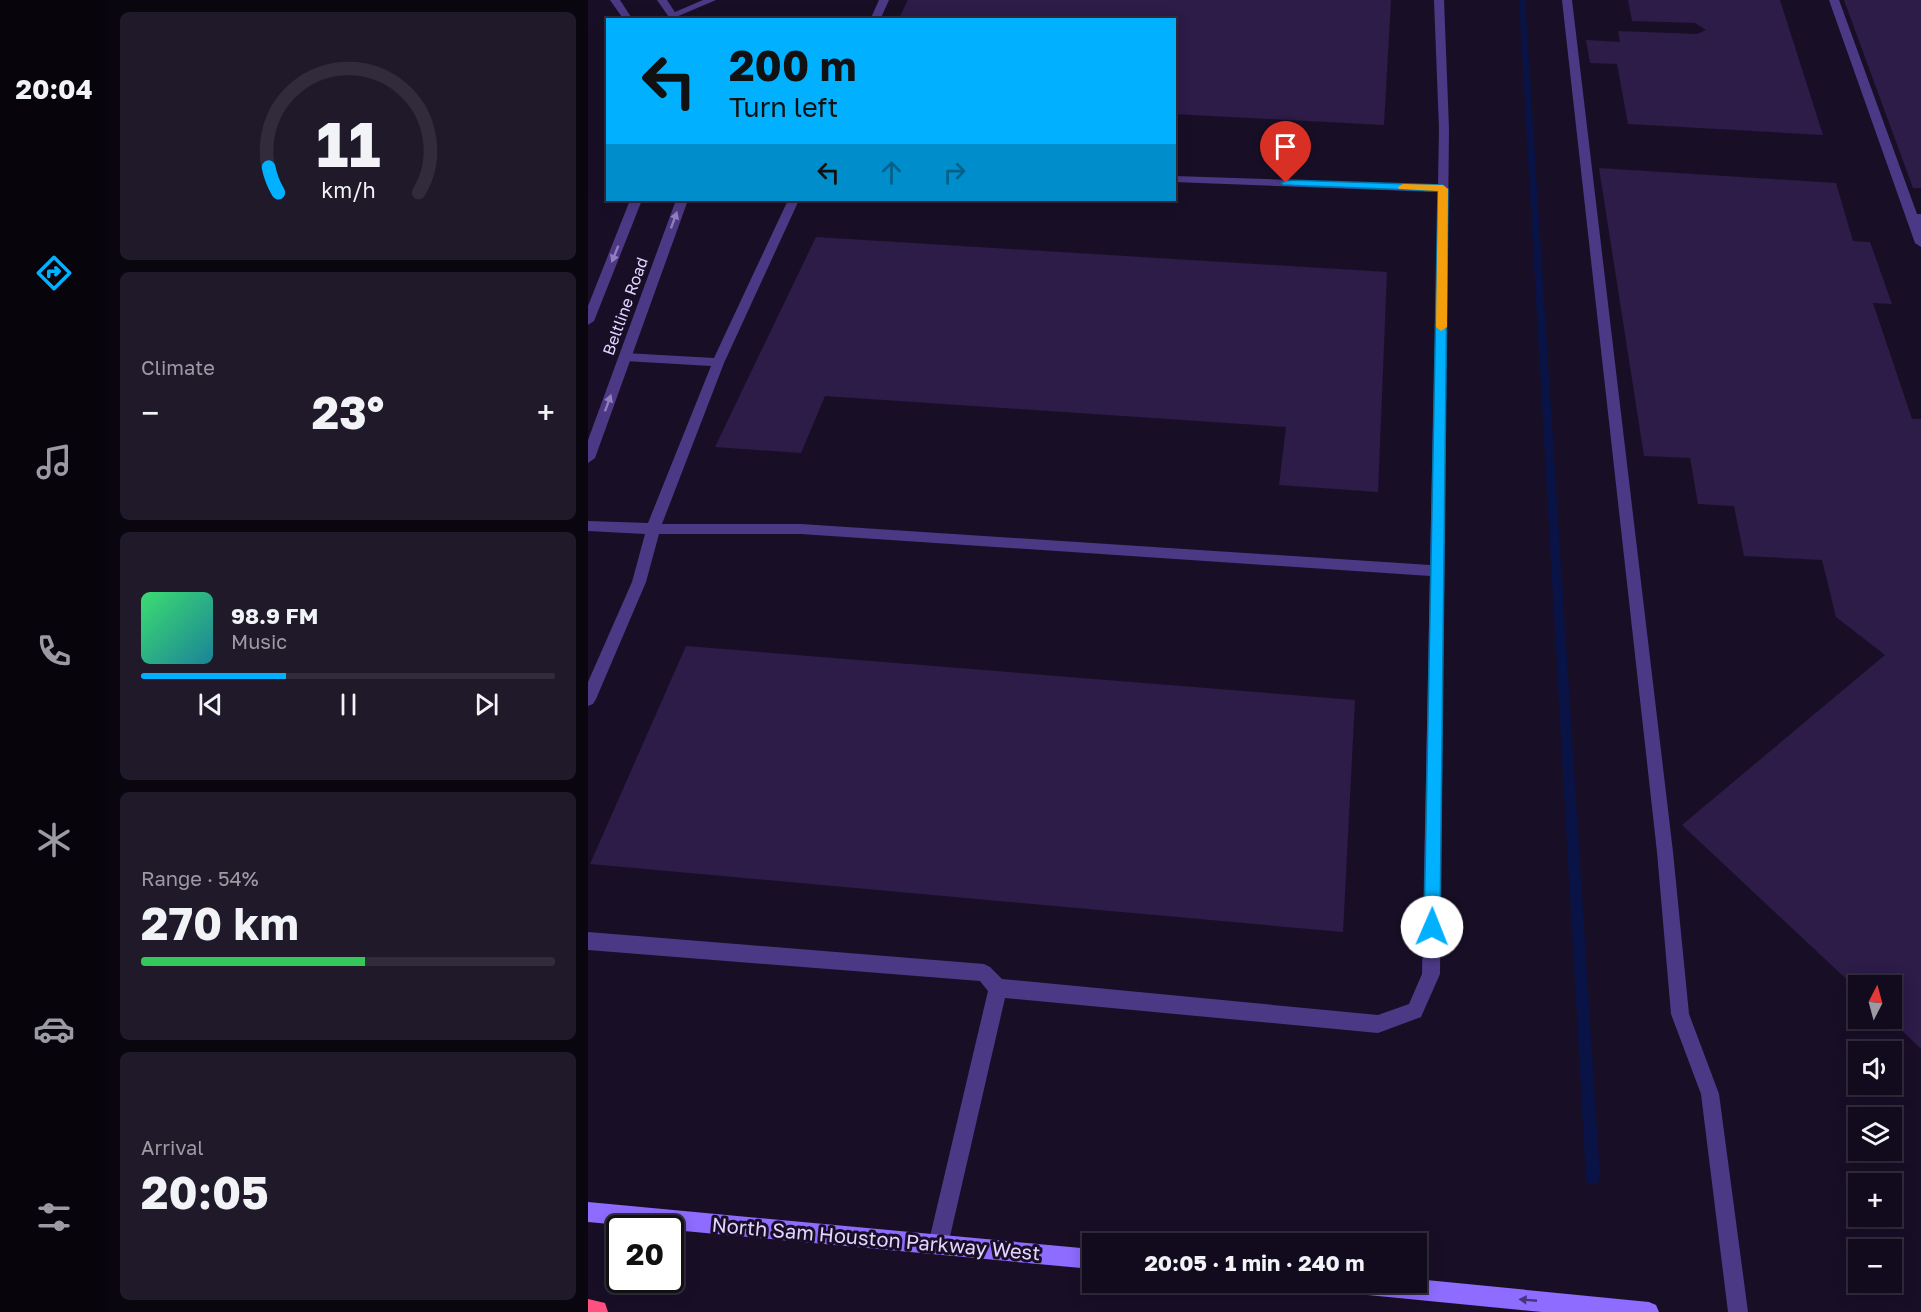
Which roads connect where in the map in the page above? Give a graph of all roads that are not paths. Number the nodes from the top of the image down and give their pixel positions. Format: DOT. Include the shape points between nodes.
graph roads {
  1 [pos="615,0"];
  2 [pos="662,0"];
  3 [pos="711,0"];
  4 [pos="884,0"];
  5 [pos="1439,0"];
  6 [pos="1567,0"];
  7 [pos="1834,0"];
  8 [pos="674,17"];
  9 [pos="628,18"];
  10 [pos="876,18"];
  11 [pos="1176,179"];
  12 [pos="1443,189"];
  13 [pos="636,201"];
  14 [pos="682,201"];
  15 [pos="794,201"];
  16 [pos="1917,218"];
  17 [pos="1921,243"];
  18 [pos="588,321"];
  19 [pos="625,357"];
  20 [pos="718,363"];
  21 [pos="588,458"];
  22 [pos="588,525"];
  23 [pos="653,529"];
  24 [pos="1437,571"];
  25 [pos="588,699"];
  26 [pos="588,941"];
  27 [pos="998,988"];
  28 [pos="588,1212"];
  29 [pos="938,1245"];
  30 [pos="1082,1258"];
  31 [pos="1427,1291"];
  32 [pos="588,1311"];
  33 [pos="596,1312"];
  34 [pos="1649,1312"];
  35 [pos="1738,1312"];
  1 -- 9 [label="street"];
  2 -- 8 [label="street"];
  3 -- 8 [label="street"];
  4 -- 10 [label="street"];
  5 -- 12 [label="street"];
  6 -- 35 [label="street" via="1665,852 1680,1014 1710,1094"];
  7 -- 16 [label="street"];
  11 -- 12 [label="street"];
  12 -- 24 [label="street"];
  13 -- 18 [label="street, Beltline Road, one-way"];
  19 -- 14 [label="street, Beltline Road, one-way"];
  15 -- 20 [label="street"];
  16 -- 17 [label="street"];
  19 -- 20 [label="street"];
  21 -- 19 [label="street, Beltline Road, one-way"];
  20 -- 23 [label="street"];
  22 -- 23 [label="street"];
  23 -- 24 [label="street" via="801,529"];
  23 -- 25 [label="street" via="639,582"];
  24 -- 27 [label="street" via="1431,975 1415,1011 1378,1024"];
  26 -- 27 [label="street" via="984,973"];
  27 -- 29 [label="street"];
  28 -- 29 [label="main road, North Sam Houston Parkway West"];
  29 -- 30 [label="main road, North Sam Houston Parkway West"];
  34 -- 31 [label="main road, one-way"];
  32 -- 33 [label="highway"];
}
